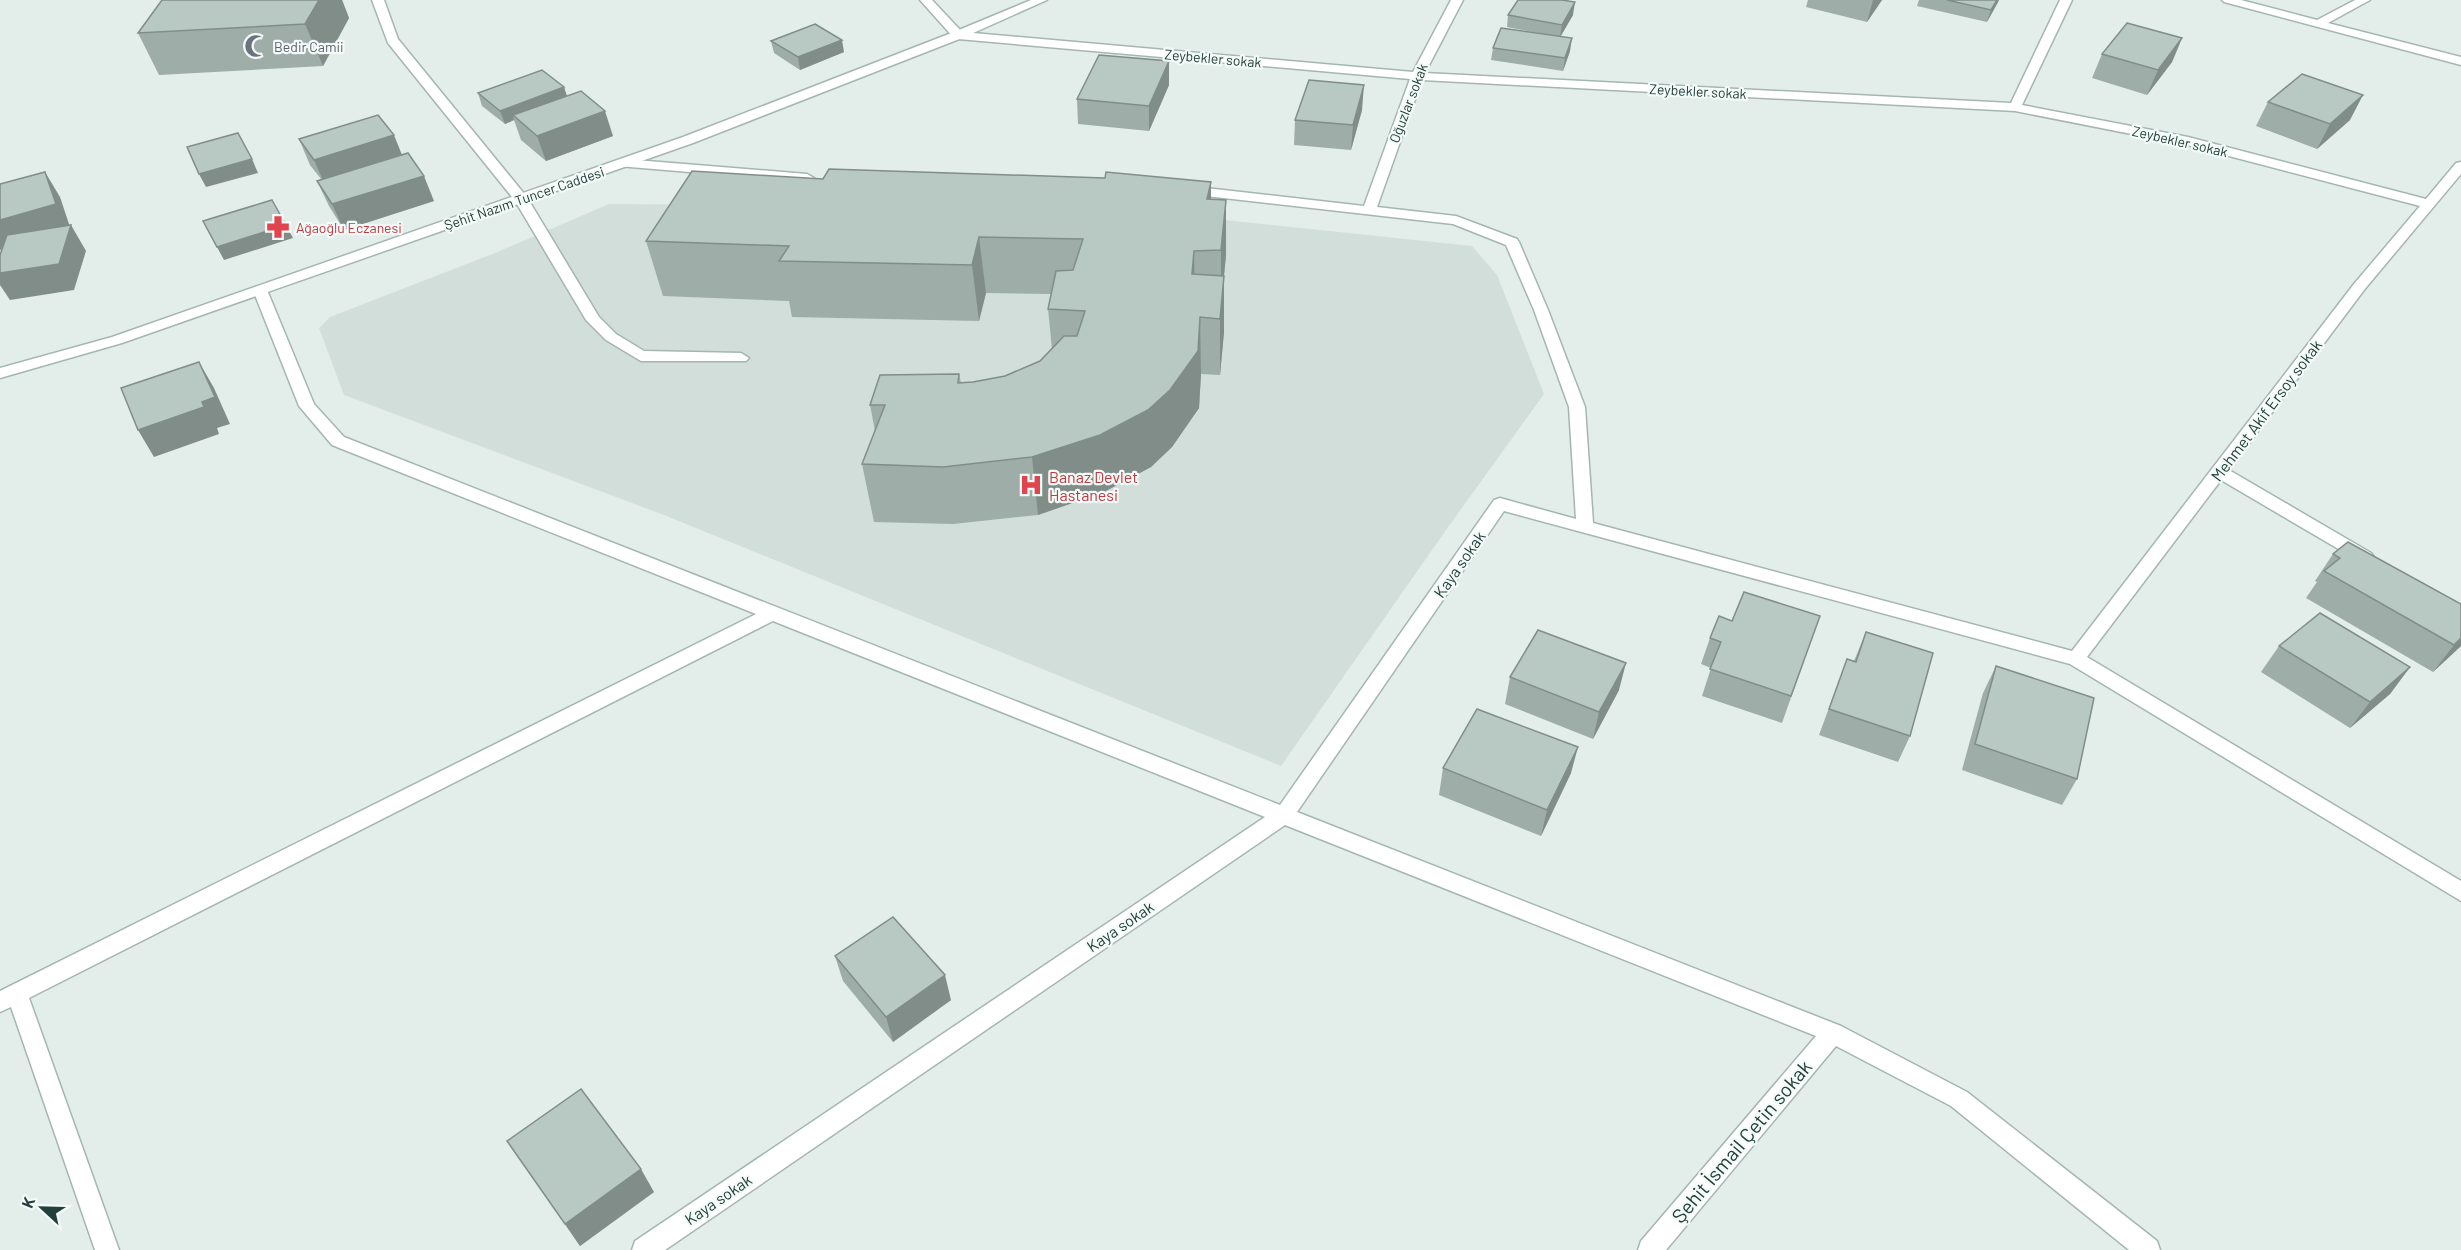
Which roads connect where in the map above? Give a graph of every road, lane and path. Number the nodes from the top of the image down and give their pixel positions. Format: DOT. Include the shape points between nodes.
graph roads {
  1 [pos="378,0"];
  2 [pos="926,0"];
  3 [pos="1041,0"];
  4 [pos="1456,0"];
  5 [pos="2066,0"];
  6 [pos="2228,0"];
  7 [pos="2364,0"];
  8 [pos="2319,23"];
  9 [pos="958,35"];
  10 [pos="2461,61"];
  11 [pos="1417,76"];
  12 [pos="2015,107"];
  13 [pos="623,163"];
  14 [pos="2461,166"];
  15 [pos="820,180"];
  16 [pos="1179,190"];
  17 [pos="521,199"];
  18 [pos="2429,204"];
  19 [pos="1369,211"];
  20 [pos="261,290"];
  21 [pos="741,358"];
  22 [pos="0,373"];
  23 [pos="2219,471"];
  24 [pos="1585,527"];
  25 [pos="2380,566"];
  26 [pos="773,613"];
  27 [pos="2076,660"];
  28 [pos="1285,814"];
  29 [pos="2461,892"];
  30 [pos="8,998"];
  31 [pos="1833,1033"];
  32 [pos="107,1250"];
  33 [pos="644,1250"];
  34 [pos="1650,1250"];
  35 [pos="2148,1250"];
  1 -- 17 [label="street" via="392,40"];
  2 -- 9 [label="street"];
  3 -- 9 [label="street, Şehit Nazım Tuncer Caddesi"];
  4 -- 11 [label="street, Oğuzlar sokak"];
  5 -- 12 [label="street"];
  6 -- 8 [label="street"];
  7 -- 8 [label="street"];
  8 -- 10 [label="street"];
  9 -- 11 [label="street, Zeybekler sokak"];
  9 -- 13 [label="street, Şehit Nazım Tuncer Caddesi"];
  11 -- 12 [label="street, Zeybekler sokak"];
  11 -- 19 [label="street, Oğuzlar sokak"];
  12 -- 18 [label="street, Zeybekler sokak" via="2188,141"];
  13 -- 15 [label="street"];
  13 -- 17 [label="street, Şehit Nazım Tuncer Caddesi"];
  14 -- 18 [label="street, Mehmet Akif Ersoy sokak"];
  16 -- 19 [label="street"];
  17 -- 20 [label="street, Şehit Nazım Tuncer Caddesi"];
  17 -- 21 [label="street" via="593,320 611,336 641,356"];
  18 -- 23 [label="street, Mehmet Akif Ersoy sokak" via="2359,287"];
  19 -- 24 [label="street" via="1456,220 1512,242 1577,407"];
  20 -- 22 [label="street, Şehit Nazım Tuncer Caddesi" via="117,340"];
  20 -- 26 [label="street" via="307,406 338,441"];
  23 -- 25 [label="street"];
  23 -- 27 [label="street, Mehmet Akif Ersoy sokak"];
  24 -- 27 [label="street"];
  24 -- 28 [label="street, Kaya sokak" via="1500,504"];
  26 -- 28 [label="street"];
  26 -- 30 [label="street"];
  27 -- 29 [label="street"];
  28 -- 31 [label="street"];
  28 -- 33 [label="street, Kaya sokak"];
  30 -- 32 [label="street"];
  31 -- 34 [label="street, Şehit İsmail Çetin sokak"];
  31 -- 35 [label="street" via="1959,1099"];
}
